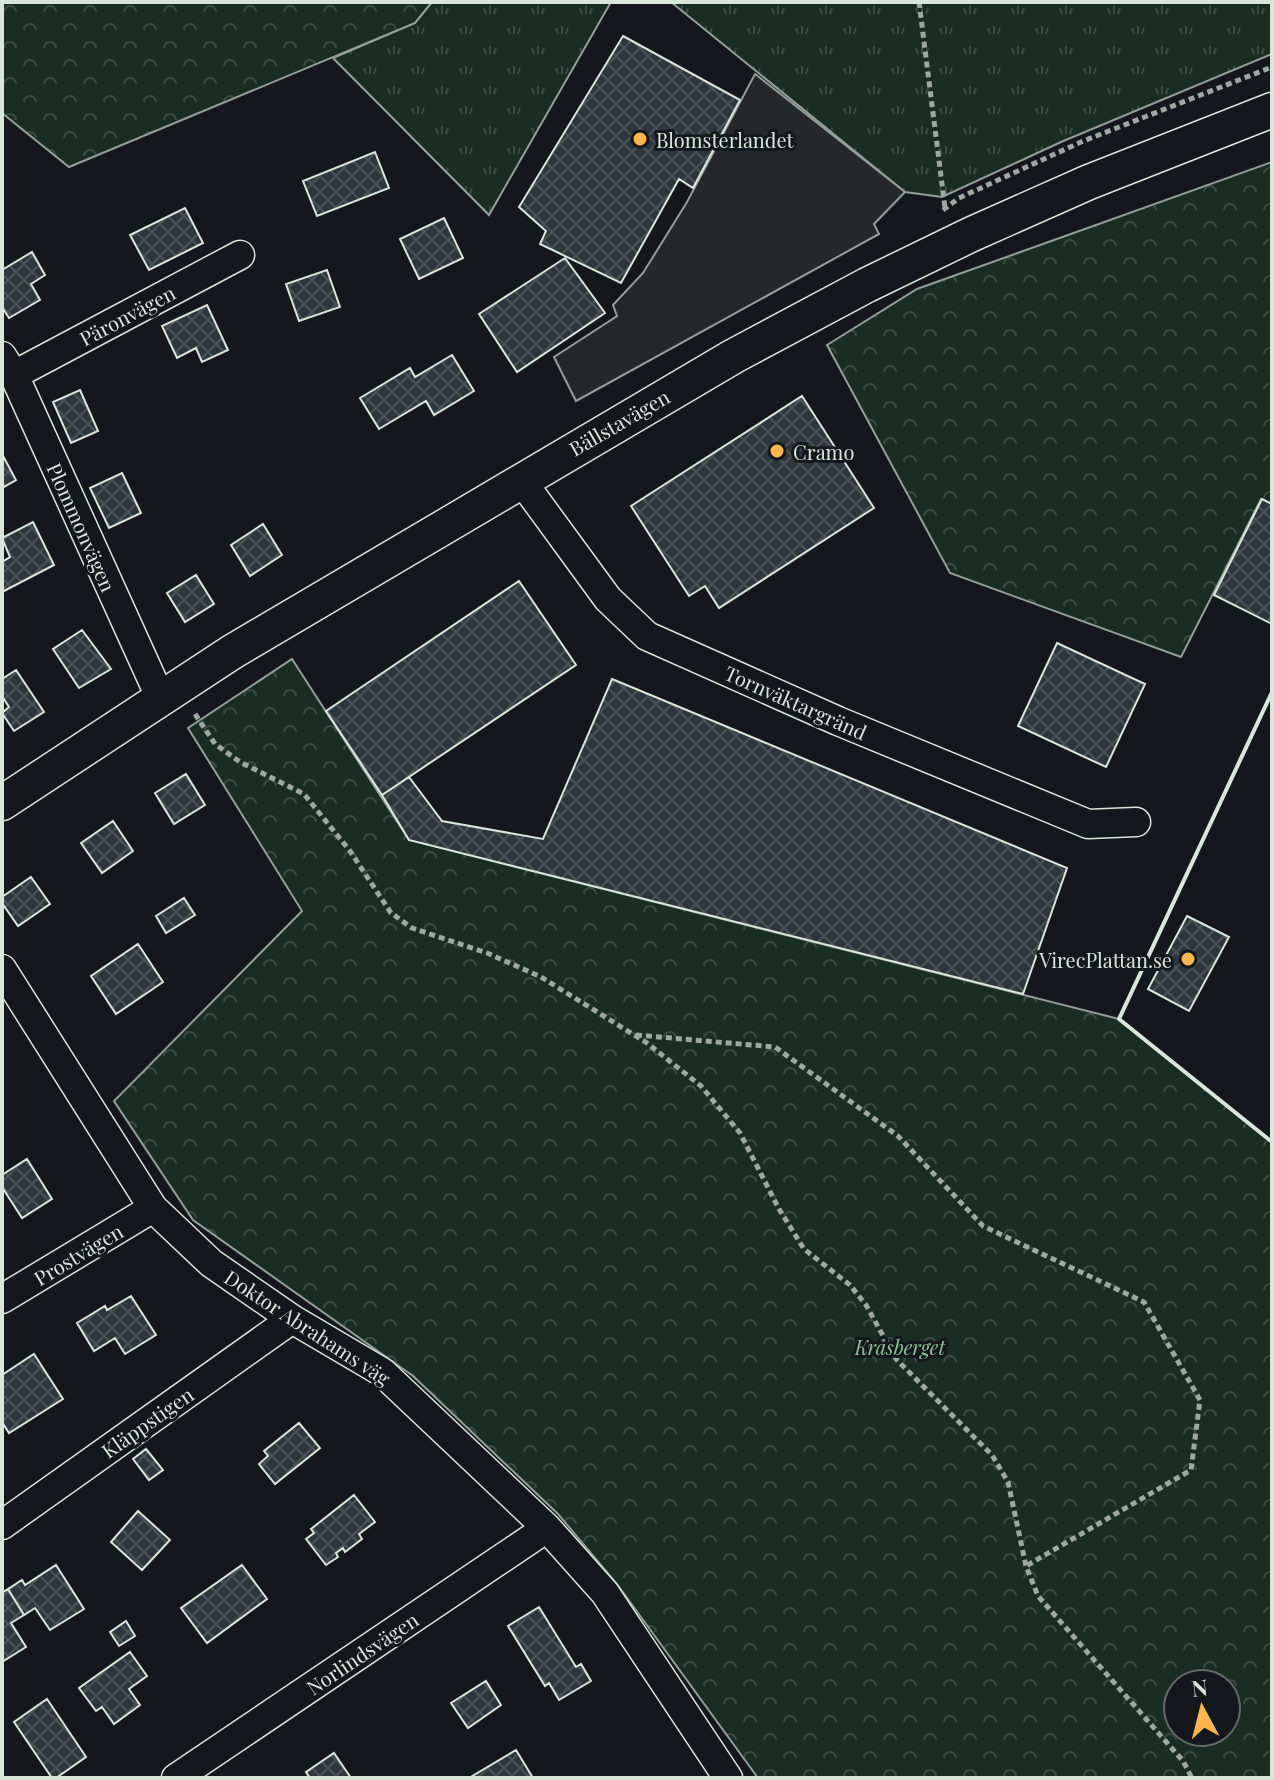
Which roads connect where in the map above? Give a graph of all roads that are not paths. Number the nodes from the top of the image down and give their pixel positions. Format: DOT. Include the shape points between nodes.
graph roads {
  1 [pos="1272,110"];
  2 [pos="240,255"];
  3 [pos="8,366"];
  4 [pos="521,480"];
  5 [pos="161,699"];
  6 [pos="2,803"];
  7 [pos="1136,822"];
  8 [pos="2,969"];
  9 [pos="153,1208"];
  10 [pos="2,1299"];
  11 [pos="292,1319"];
  12 [pos="2,1525"];
  13 [pos="547,1528"];
  14 [pos="176,1778"];
  15 [pos="728,1778"];
  1 -- 4 [label="street, Bällstavägen" via="1089,182 867,285"];
  2 -- 3 [label="street, Päronvägen"];
  3 -- 5 [label="street, Plommonvägen"];
  4 -- 5 [label="street, Bällstavägen"];
  4 -- 7 [label="street, Tornväktargränd" via="608,599 647,636 1088,824"];
  5 -- 6 [label="street, Bällstavägen"];
  8 -- 9 [label="street, Doktor Abrahams väg"];
  9 -- 10 [label="street, Prostvägen"];
  9 -- 11 [label="street, Doktor Abrahams väg" via="211,1263"];
  11 -- 12 [label="street, Kläppstigen"];
  11 -- 13 [label="street, Doktor Abrahams väg" via="382,1372"];
  13 -- 14 [label="street, Norlindsvägen"];
  13 -- 15 [label="street, Doktor Abrahams väg" via="605,1593"];
}
